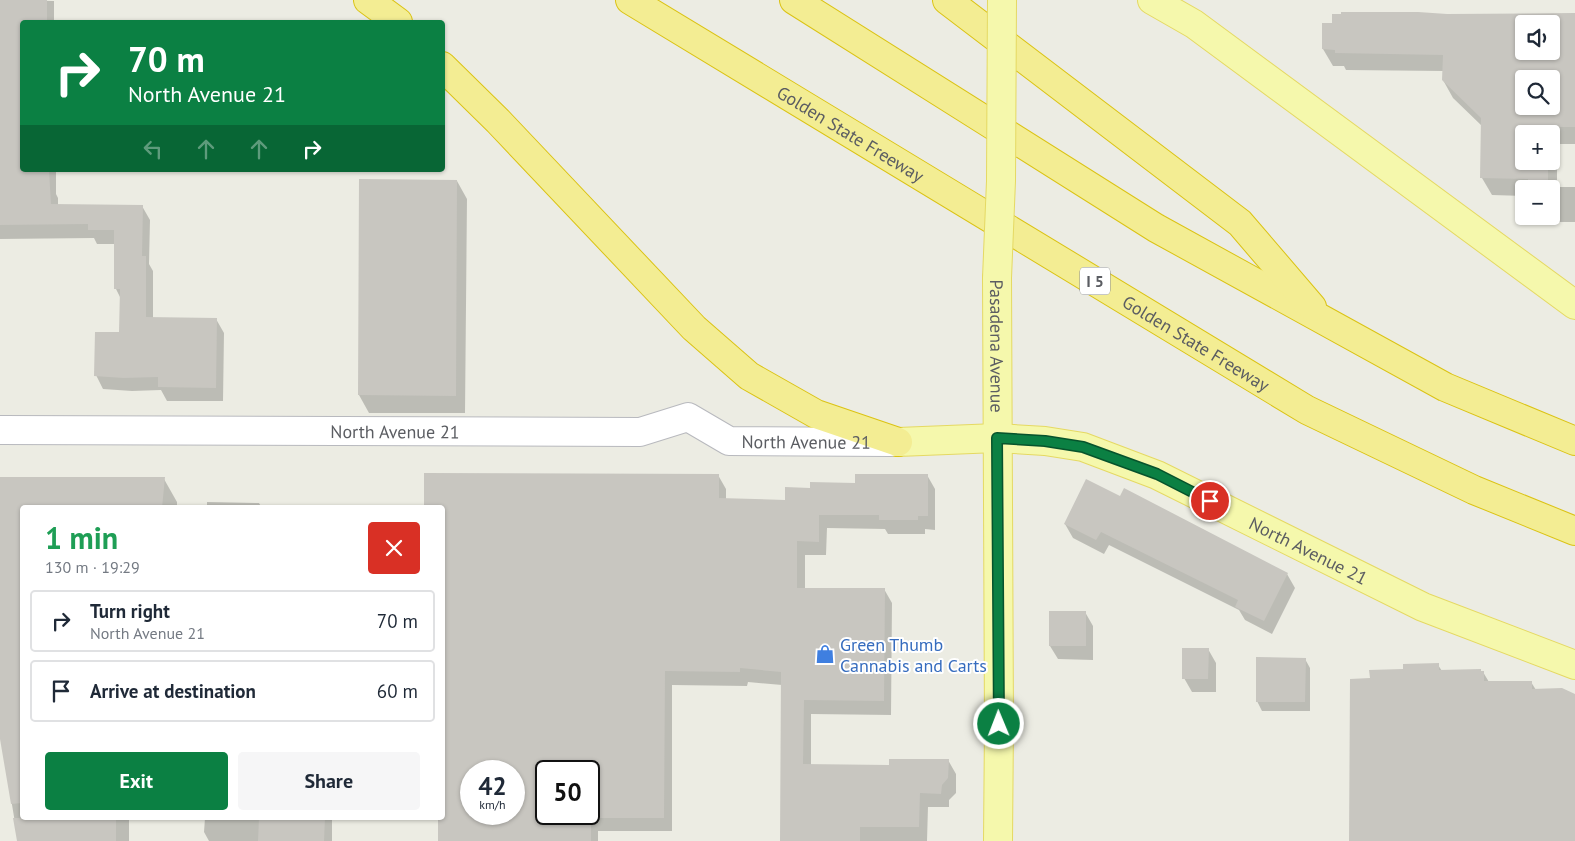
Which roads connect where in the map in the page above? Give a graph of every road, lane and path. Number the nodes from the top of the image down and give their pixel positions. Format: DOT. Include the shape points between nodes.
graph roads {
  1 [pos="368,0"];
  2 [pos="630,0"];
  3 [pos="794,0"];
  4 [pos="947,0"];
  5 [pos="1002,0"];
  6 [pos="1152,0"];
  7 [pos="395,20"];
  8 [pos="445,69"];
  9 [pos="1575,305"];
  10 [pos="1324,321"];
  11 [pos="0,430"];
  12 [pos="997,438"];
  13 [pos="1575,441"];
  14 [pos="898,442"];
  15 [pos="1575,531"];
  16 [pos="1575,665"];
  17 [pos="998,841"];
  1 -- 7 [label="highway"];
  2 -- 15 [label="highway, Golden State Freeway / I 5" via="1307,410 1474,490"];
  3 -- 10 [label="highway" via="1156,228"];
  4 -- 10 [label="highway" via="1240,223"];
  5 -- 12 [label="main road, Pasadena Avenue, bridge"];
  6 -- 9 [label="main road" via="1194,24"];
  8 -- 14 [label="highway" via="694,328 749,376 816,414"];
  10 -- 13 [label="highway" via="1446,387"];
  11 -- 14 [label="street, North Avenue 21" via="640,432 688,417 729,441"];
  12 -- 14 [label="main road, North Avenue 21"];
  12 -- 16 [label="main road, North Avenue 21" via="1083,447 1157,474 1423,607"];
  12 -- 17 [label="main road, Pasadena Avenue"];
}
